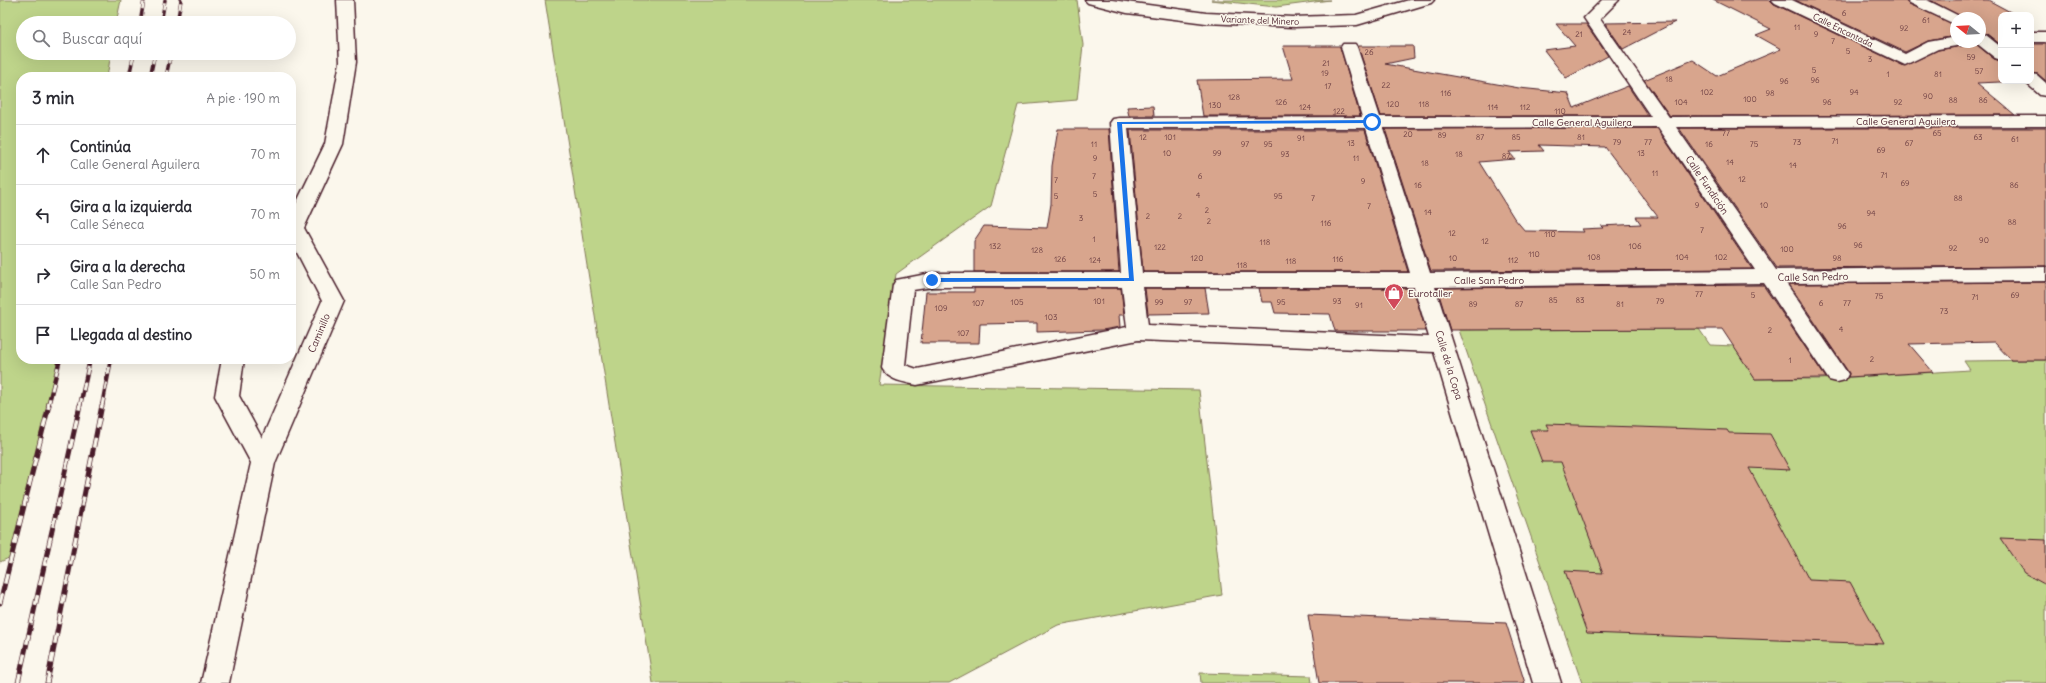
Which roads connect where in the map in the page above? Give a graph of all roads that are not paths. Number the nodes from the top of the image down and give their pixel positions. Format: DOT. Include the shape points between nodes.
graph roads {
  1 [pos="345,0"];
  2 [pos="1093,0"];
  3 [pos="1426,0"];
  4 [pos="1611,0"];
  5 [pos="1780,0"];
  6 [pos="1915,0"];
  7 [pos="1950,16"];
  8 [pos="2034,37"];
  9 [pos="2046,37"];
  10 [pos="1986,38"];
  11 [pos="1998,38"];
  12 [pos="1950,43"];
  13 [pos="1986,43"];
  14 [pos="1349,47"];
  15 [pos="1998,53"];
  16 [pos="2034,81"];
  17 [pos="2046,91"];
  18 [pos="2046,121"];
  19 [pos="1372,122"];
  20 [pos="1665,123"];
  21 [pos="296,224"];
  22 [pos="296,235"];
  23 [pos="2046,274"];
  24 [pos="1770,278"];
  25 [pos="1132,280"];
  26 [pos="1422,280"];
  27 [pos="1138,332"];
  28 [pos="1442,345"];
  29 [pos="232,364"];
  30 [pos="1837,374"];
  31 [pos="262,463"];
  32 [pos="215,683"];
  33 [pos="1547,683"];
  1 -- 21 [label="street, Caminillo" via="348,62 334,144"];
  2 -- 3 [label="street, Variante del Minero" via="1127,8 1206,18 1293,22 1357,20"];
  4 -- 20 [label="street, Calle Fundición" via="1592,18"];
  5 -- 12 [label="street, Calle Encantada" via="1905,60 1934,45"];
  6 -- 7 [label="street"];
  8 -- 9 [label="street"];
  10 -- 11 [label="street"];
  13 -- 15 [label="street"];
  14 -- 19 [label="street, Calle de la Copa"];
  16 -- 17 [label="street"];
  18 -- 20 [label="street, Calle General Aguilera"];
  19 -- 20 [label="street, Calle General Aguilera"];
  19 -- 25 [label="street, Calle General Aguilera" via="1119,123"];
  19 -- 26 [label="street, Calle de la Copa"];
  20 -- 24 [label="street, Calle Fundición"];
  22 -- 31 [label="street, Caminillo" via="333,301"];
  23 -- 24 [label="street, Calle San Pedro"];
  24 -- 26 [label="street, Calle San Pedro"];
  24 -- 30 [label="street, Calle Fundición"];
  25 -- 26 [label="street, Calle San Pedro"];
  25 -- 27 [label="street"];
  25 -- 27 [label="street, Calle San Pedro" via="932,280 903,285 893,368 903,374 917,377"];
  26 -- 28 [label="street, Calle de la Copa"];
  27 -- 28 [label="street"];
  28 -- 33 [label="street, Calle de la Copa"];
  29 -- 31 [label="street" via="227,396"];
  31 -- 32 [label="street, Caminillo"];
}
